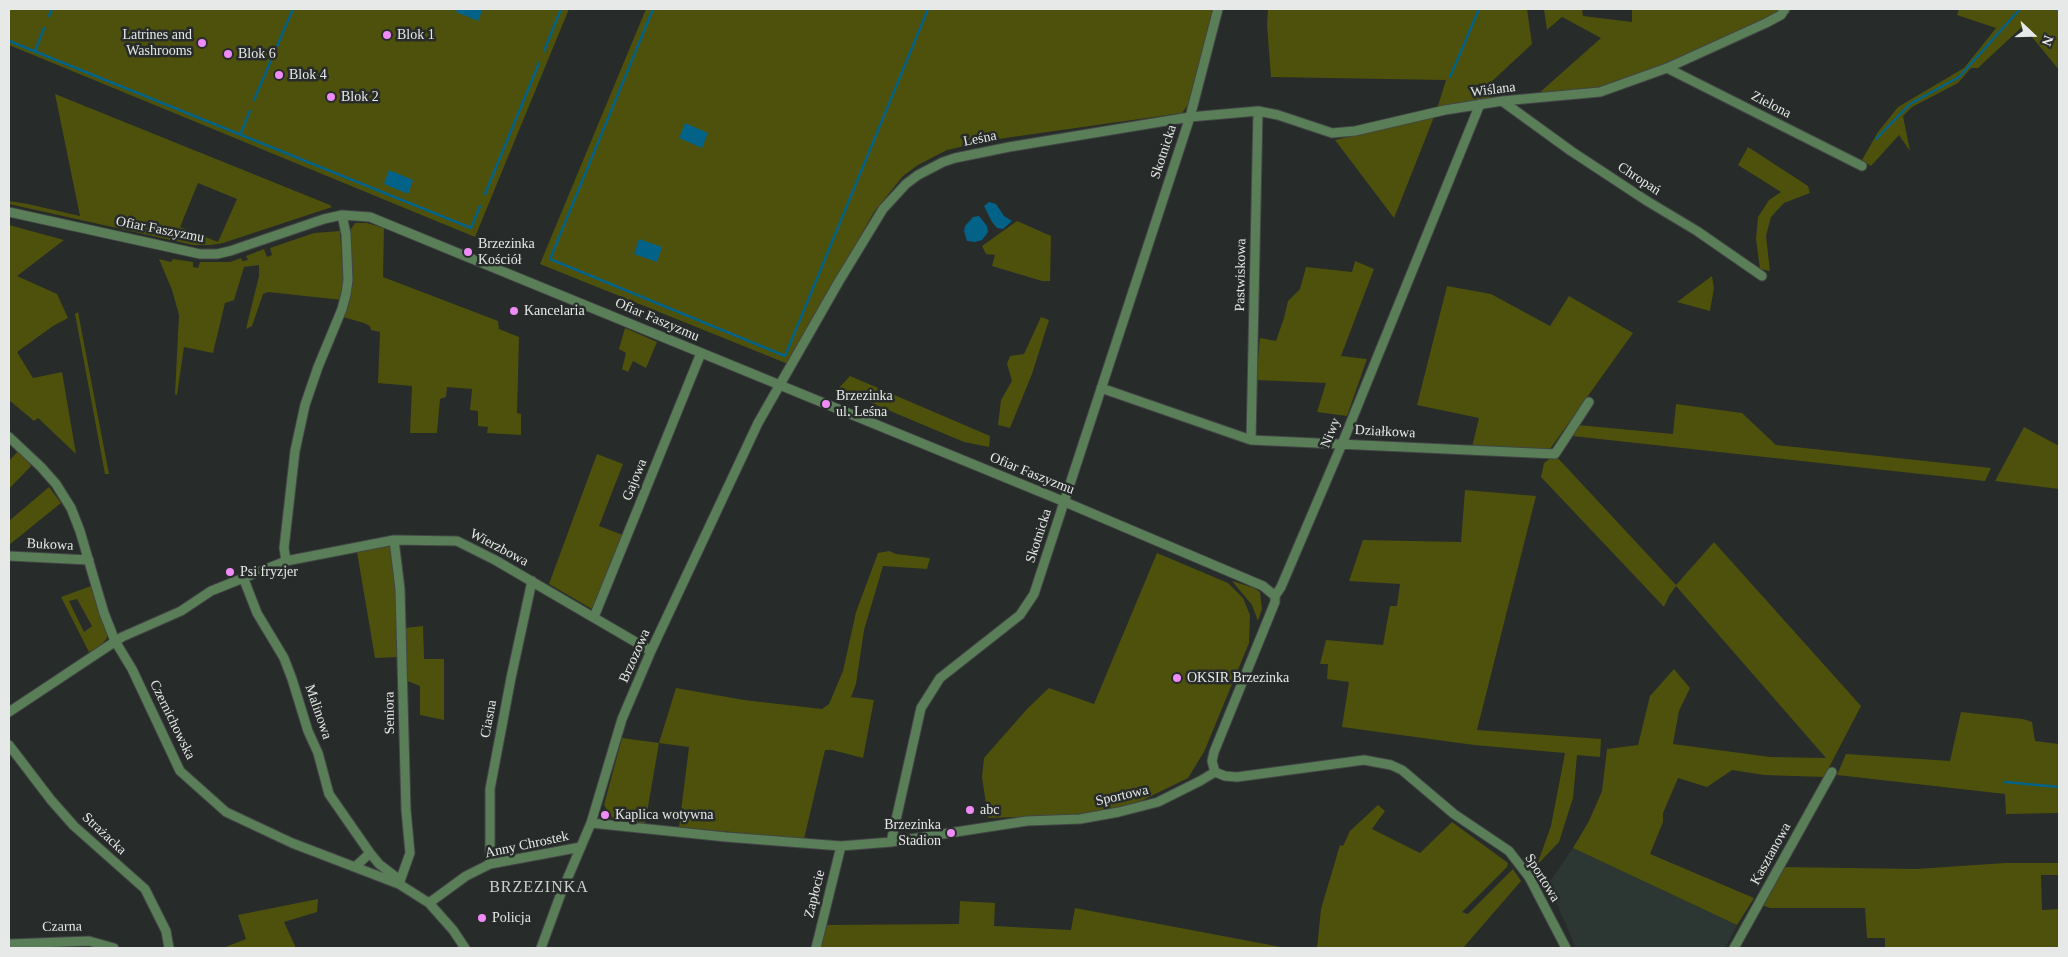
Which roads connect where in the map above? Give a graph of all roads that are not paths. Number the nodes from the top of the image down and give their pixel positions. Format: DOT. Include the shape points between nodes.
graph roads {
  1 [pos="1218,9"];
  2 [pos="1785,9"];
  3 [pos="1667,68"];
  4 [pos="1502,101"];
  5 [pos="1480,104"];
  6 [pos="1258,112"];
  7 [pos="1190,118"];
  8 [pos="1862,166"];
  9 [pos="9,212"];
  10 [pos="342,215"];
  11 [pos="1762,276"];
  12 [pos="701,354"];
  13 [pos="781,385"];
  14 [pos="1102,388"];
  15 [pos="1589,402"];
  16 [pos="9,437"];
  17 [pos="1251,440"];
  18 [pos="1342,444"];
  19 [pos="1065,502"];
  20 [pos="394,540"];
  21 [pos="9,556"];
  22 [pos="89,560"];
  23 [pos="286,561"];
  24 [pos="243,578"];
  25 [pos="532,581"];
  26 [pos="1275,596"];
  27 [pos="594,617"];
  28 [pos="115,641"];
  29 [pos="651,651"];
  30 [pos="9,712"];
  31 [pos="9,745"];
  32 [pos="1215,772"];
  33 [pos="1832,772"];
  34 [pos="591,823"];
  35 [pos="891,842"];
  36 [pos="841,846"];
  37 [pos="581,847"];
  38 [pos="370,853"];
  39 [pos="490,864"];
  40 [pos="355,867"];
  41 [pos="399,884"];
  42 [pos="429,903"];
  43 [pos="9,944"];
  44 [pos="114,948"];
  45 [pos="169,948"];
  46 [pos="465,948"];
  47 [pos="541,948"];
  48 [pos="816,948"];
  49 [pos="1566,948"];
  50 [pos="1734,948"];
  1 -- 7 [label="street"];
  2 -- 3 [label="street, Wiślana" via="1766,23"];
  3 -- 4 [label="street, Wiślana" via="1600,92"];
  3 -- 8 [label="street, Zielona"];
  4 -- 5 [label="street, Wiślana"];
  4 -- 11 [label="street, Chropań"];
  5 -- 6 [label="street, Wiślana" via="1332,133 1278,115"];
  5 -- 18 [label="street, Niwy"];
  6 -- 7 [label="street, Wiślana"];
  6 -- 17 [label="street, Pastwiskowa"];
  7 -- 13 [label="street, Leśna" via="978,153 943,162 918,175 880,213"];
  7 -- 14 [label="street, Skotnicka"];
  9 -- 10 [label="street, Ofiar Faszyzmu" via="200,254 230,251 305,224"];
  10 -- 12 [label="street, Ofiar Faszyzmu" via="382,220"];
  10 -- 23 [label="street" via="346,234 346,294 318,367 295,451 284,548"];
  12 -- 13 [label="street, Ofiar Faszyzmu"];
  12 -- 27 [label="street, Gajowa"];
  13 -- 19 [label="street, Ofiar Faszyzmu"];
  13 -- 29 [label="street, Brzozowa" via="758,423"];
  14 -- 17 [label="street, Działkowa"];
  14 -- 19 [label="street, Skotnicka"];
  15 -- 18 [label="street, Działkowa" via="1555,454"];
  16 -- 22 [label="street, Czernichowska" via="42,467 66,499"];
  17 -- 18 [label="street, Działkowa"];
  18 -- 26 [label="street, Niwy"];
  19 -- 26 [label="street, Ofiar Faszyzmu" via="1263,586"];
  19 -- 35 [label="street, Skotnicka" via="1034,594 1020,614 940,678 921,708"];
  20 -- 23 [label="street, Wierzbowa"];
  20 -- 25 [label="street, Wierzbowa" via="457,541"];
  20 -- 41 [label="street, Seniora" via="400,590 410,853"];
  21 -- 22 [label="street, Bukowa"];
  22 -- 28 [label="street, Czernichowska"];
  23 -- 24 [label="street, Wierzbowa"];
  24 -- 28 [label="street, Wierzbowa"];
  24 -- 38 [label="street, Malinowa" via="257,613 284,658 329,794"];
  25 -- 27 [label="street, Wierzbowa"];
  25 -- 39 [label="street, Ciasna" via="490,789"];
  26 -- 32 [label="street, Niwy" via="1214,752"];
  27 -- 29 [label="street, Wierzbowa"];
  28 -- 30 [label="street, Wierzbowa"];
  28 -- 40 [label="street, Czernichowska" via="132,669 180,771 226,812 292,843"];
  29 -- 34 [label="street, Brzozowa" via="622,719"];
  31 -- 45 [label="street, Strażacka" via="74,826 145,889 166,931"];
  32 -- 35 [label="street, Sportowa" via="1158,802 1119,812 1080,819 1027,821"];
  32 -- 49 [label="street, Sportowa" via="1237,776 1364,760 1402,770 1454,814 1509,851 1529,877"];
  33 -- 50 [label="street, Kasztanowa"];
  34 -- 36 [label="street, Sportowa"];
  34 -- 37 [label="street, Brzozowa"];
  35 -- 36 [label="street, Sportowa"];
  36 -- 48 [label="street, Zapłocie"];
  37 -- 39 [label="street, Anny Chrostek"];
  37 -- 47 [label="street, Brzozowa"];
  38 -- 40 [label="street"];
  38 -- 41 [label="street, Malinowa" via="396,877"];
  39 -- 42 [label="street, Anny Chrostek" via="466,876"];
  40 -- 41 [label="street, Czernichowska"];
  41 -- 42 [label="street, Czernichowska"];
  42 -- 46 [label="street, Czernichowska"];
  43 -- 44 [label="street, Czarna" via="90,941"];
}
